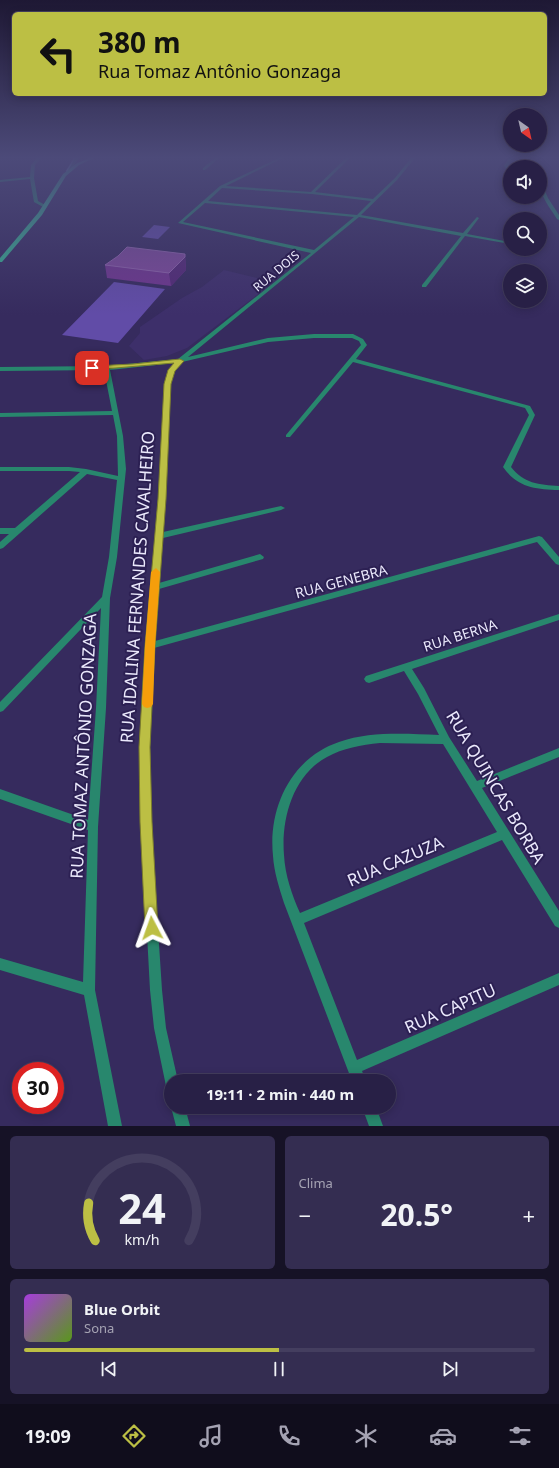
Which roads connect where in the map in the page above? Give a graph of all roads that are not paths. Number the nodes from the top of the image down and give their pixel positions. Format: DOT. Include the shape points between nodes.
graph roads {
  1 [pos="42,211"];
  2 [pos="194,211"];
  3 [pos="298,211"];
  4 [pos="364,211"];
  5 [pos="358,216"];
  6 [pos="477,218"];
  7 [pos="464,235"];
  8 [pos="503,242"];
  9 [pos="314,252"];
  10 [pos="0,261"];
  11 [pos="424,286"];
  12 [pos="352,360"];
  13 [pos="180,361"];
  14 [pos="107,368"];
  15 [pos="0,369"];
  16 [pos="116,413"];
  17 [pos="0,415"];
  18 [pos="288,436"];
  19 [pos="0,469"];
  20 [pos="86,471"];
  21 [pos="121,479"];
  22 [pos="559,488"];
  23 [pos="281,508"];
  24 [pos="0,531"];
  25 [pos="17,531"];
  26 [pos="159,536"];
  27 [pos="0,546"];
  28 [pos="260,557"];
  29 [pos="559,562"];
  30 [pos="154,587"];
  31 [pos="106,598"];
  32 [pos="559,616"];
  33 [pos="150,646"];
  34 [pos="406,667"];
  35 [pos="370,679"];
  36 [pos="0,708"];
  37 [pos="446,740"];
  38 [pos="559,752"];
  39 [pos="476,786"];
  40 [pos="0,794"];
  41 [pos="92,827"];
  42 [pos="505,834"];
  43 [pos="298,920"];
  44 [pos="559,922"];
  45 [pos="0,964"];
  46 [pos="559,978"];
  47 [pos="89,990"];
  48 [pos="354,1068"];
  49 [pos="170,1074"];
  50 [pos="356,1074"];
  51 [pos="180,1114"];
  52 [pos="372,1114"];
  53 [pos="115,1126"];
  54 [pos="183,1126"];
  55 [pos="376,1126"];
  1 -- 10 [label="street"];
  2 -- 9 [label="street" via="180,223"];
  3 -- 5 [label="street"];
  4 -- 5 [label="street, RUA DOIS"];
  5 -- 7 [label="street"];
  5 -- 9 [label="street, RUA DOIS"];
  6 -- 7 [label="street"];
  7 -- 8 [label="street"];
  7 -- 11 [label="street"];
  9 -- 13 [label="street, RUA DOIS"];
  12 -- 13 [label="street" via="364,345 353,336 339,335 268,340"];
  12 -- 18 [label="street"];
  12 -- 22 [label="street" via="528,407 532,415 507,467 512,475 522,482 533,486"];
  13 -- 14 [label="street"];
  13 -- 26 [label="street, RUA IDALINA FERNANDES CAVALHEIRO" via="172,370 168,384"];
  14 -- 15 [label="street"];
  14 -- 16 [label="street, RUA TOMAZ ANTÔNIO GONZAGA"];
  16 -- 17 [label="street"];
  16 -- 21 [label="street, RUA TOMAZ ANTÔNIO GONZAGA" via="122,457"];
  19 -- 20 [label="street"];
  20 -- 21 [label="street"];
  20 -- 25 [label="street"];
  21 -- 31 [label="street, RUA TOMAZ ANTÔNIO GONZAGA"];
  23 -- 26 [label="street"];
  24 -- 25 [label="street"];
  25 -- 27 [label="street"];
  26 -- 30 [label="street, RUA IDALINA FERNANDES CAVALHEIRO"];
  28 -- 30 [label="street"];
  29 -- 33 [label="street, RUA GENEBRA" via="539,539"];
  30 -- 33 [label="street, RUA IDALINA FERNANDES CAVALHEIRO"];
  31 -- 36 [label="street"];
  31 -- 41 [label="street, RUA TOMAZ ANTÔNIO GONZAGA"];
  32 -- 34 [label="street, RUA BERNA"];
  33 -- 49 [label="street, RUA IDALINA FERNANDES CAVALHEIRO" via="145,747 146,829 156,990 160,1028"];
  34 -- 35 [label="street, RUA BERNA"];
  34 -- 37 [label="street, RUA QUINCAS BORBA"];
  37 -- 39 [label="street, RUA QUINCAS BORBA"];
  37 -- 43 [label="street" via="386,739 341,745 325,751 307,764 291,785 283,803 278,851 281,874"];
  38 -- 39 [label="street"];
  39 -- 42 [label="street, RUA QUINCAS BORBA"];
  40 -- 41 [label="street"];
  41 -- 47 [label="street, RUA TOMAZ ANTÔNIO GONZAGA"];
  42 -- 43 [label="street, RUA CAZUZA"];
  42 -- 44 [label="street, RUA QUINCAS BORBA"];
  43 -- 48 [label="street"];
  45 -- 47 [label="street"];
  46 -- 48 [label="street, RUA CAPITU"];
  47 -- 53 [label="street, RUA TOMAZ ANTÔNIO GONZAGA"];
  48 -- 50 [label="street"];
  51 -- 54 [label="street"];
  52 -- 55 [label="street"];
}
